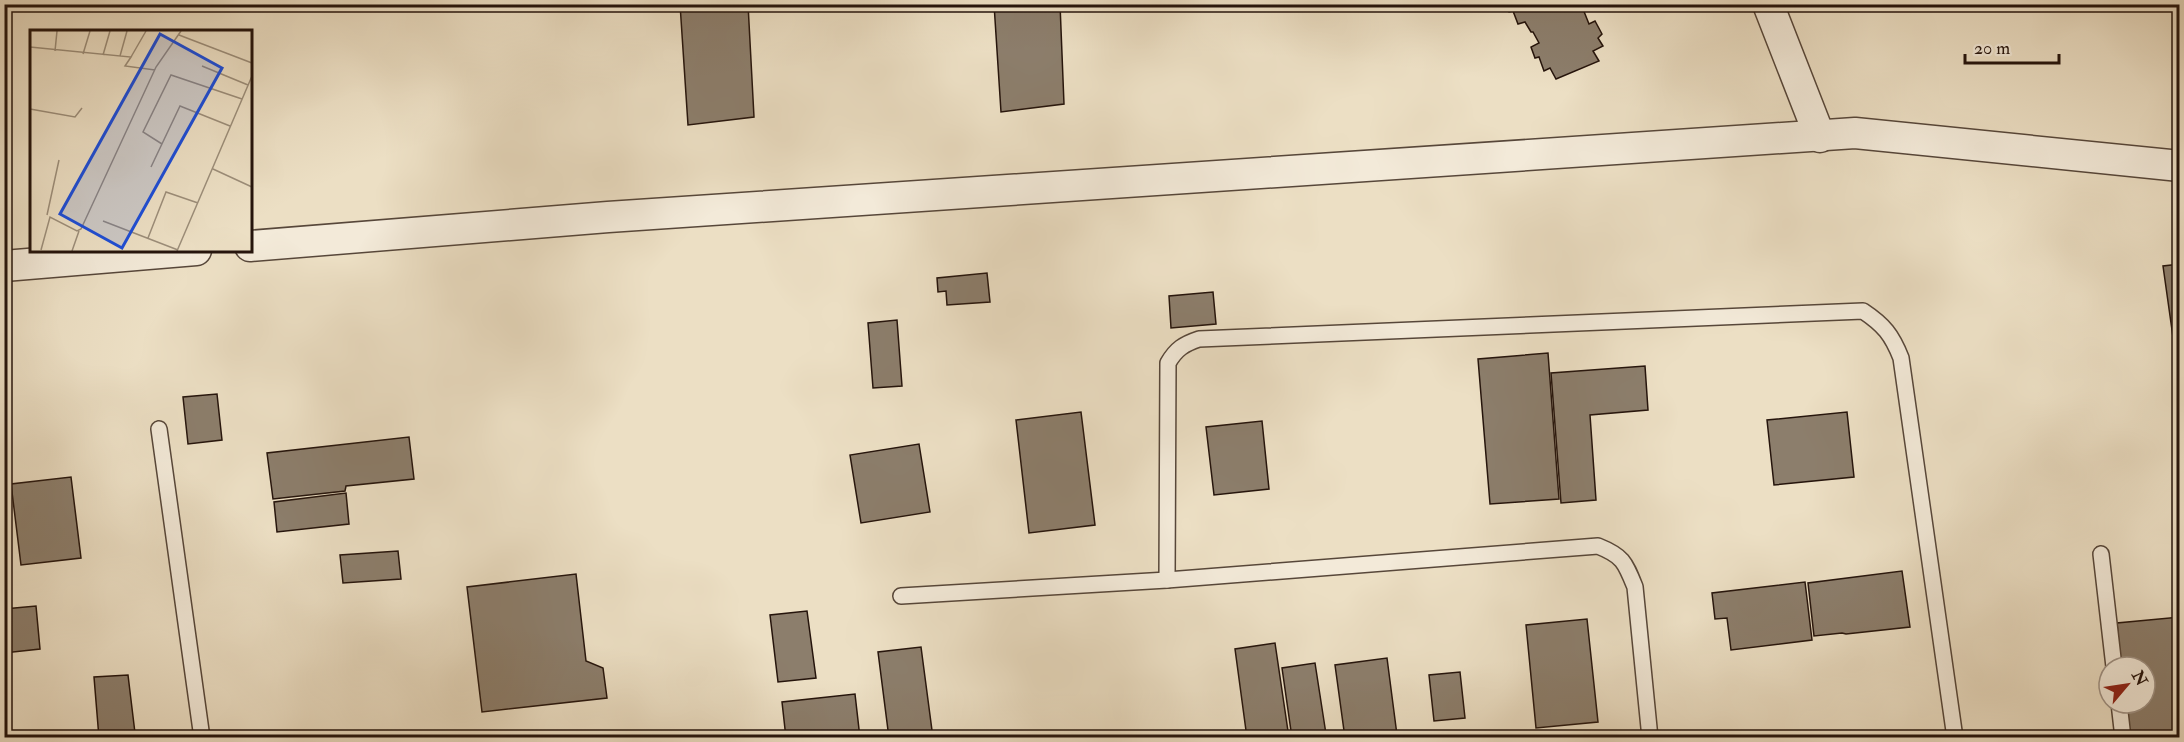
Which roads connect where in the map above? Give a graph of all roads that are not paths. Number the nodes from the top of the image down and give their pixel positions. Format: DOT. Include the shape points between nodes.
graph roads {
  1 [pos="1768,4"];
  2 [pos="1820,137"];
  3 [pos="2180,166"];
  4 [pos="252,246"];
  5 [pos="172,252"];
  6 [pos="4,266"];
  7 [pos="159,429"];
  8 [pos="2101,554"];
  9 [pos="1167,580"];
  10 [pos="902,596"];
  11 [pos="2113,655"];
  12 [pos="2120,715"];
  13 [pos="202,738"];
  14 [pos="1650,738"];
  15 [pos="1955,738"];
  16 [pos="2123,738"];
  1 -- 2 [label="street"];
  2 -- 3 [label="street" via="1855,133"];
  2 -- 4 [label="street" via="608,217"];
  5 -- 6 [label="street"];
  7 -- 13 [label="lane"];
  8 -- 11 [label="lane"];
  9 -- 10 [label="lane"];
  9 -- 14 [label="lane" via="1598,546 1616,554 1627,567 1635,587"];
  9 -- 15 [label="lane" via="1168,363 1183,345 1199,339 1863,311 1882,324 1901,358"];
  12 -- 16 [label="lane"];
}
